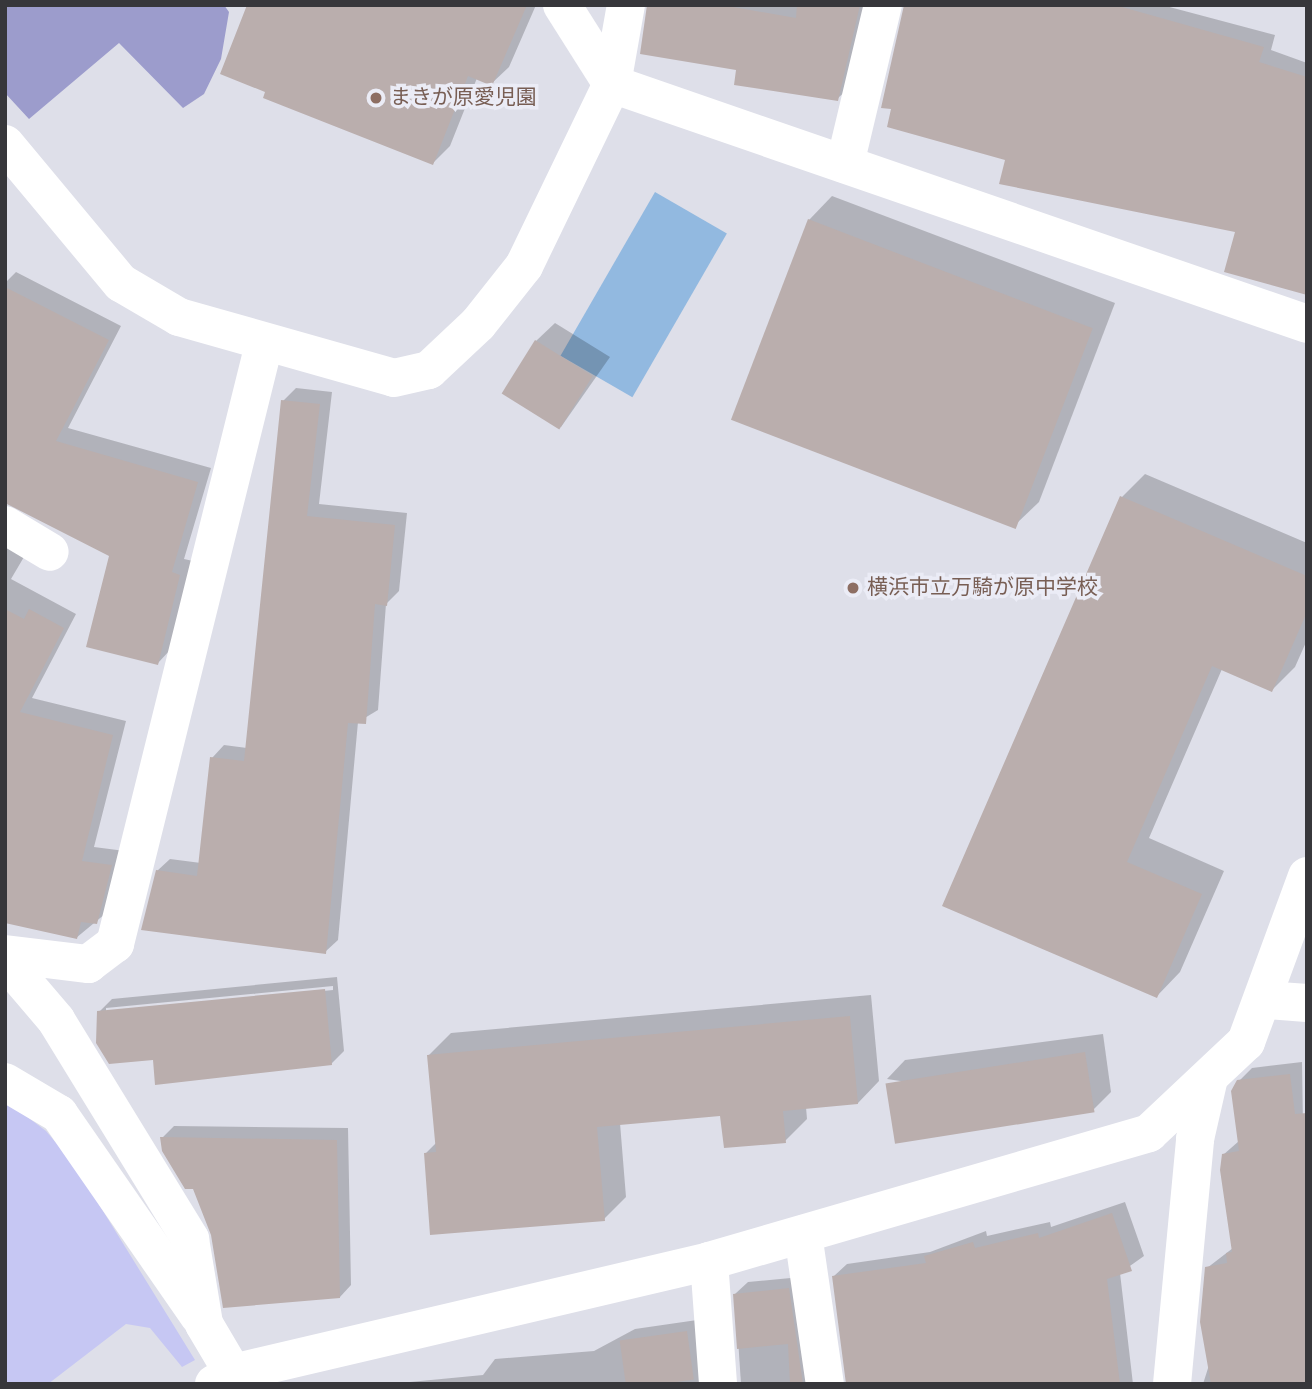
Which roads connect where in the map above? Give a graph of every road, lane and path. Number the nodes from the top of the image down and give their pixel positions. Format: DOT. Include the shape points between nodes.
graph roads {
  1 [pos="562,5"];
  2 [pos="626,5"];
  3 [pos="883,5"];
  4 [pos="612,84"];
  5 [pos="8,157"];
  6 [pos="845,164"];
  7 [pos="1307,324"];
  8 [pos="264,344"];
  9 [pos="5,525"];
  10 [pos="50,552"];
  11 [pos="1307,876"];
  12 [pos="5,954"];
  13 [pos="5,960"];
  14 [pos="1266,1000"];
  15 [pos="1307,1003"];
  16 [pos="1209,1078"];
  17 [pos="5,1082"];
  18 [pos="803,1234"];
  19 [pos="709,1261"];
  20 [pos="204,1324"];
  21 [pos="223,1378"];
  22 [pos="718,1384"];
  23 [pos="825,1384"];
  24 [pos="1172,1384"];
  1 -- 4 [label="street"];
  2 -- 4 [label="street"];
  3 -- 6 [label="street"];
  4 -- 6 [label="street"];
  4 -- 8 [label="street" via="524,266 478,324 429,370 394,378"];
  5 -- 8 [label="street" via="121,283 179,317"];
  6 -- 7 [label="street"];
  8 -- 12 [label="street" via="115,943 89,964"];
  9 -- 10 [label="street"];
  11 -- 14 [label="street"];
  13 -- 20 [label="street" via="56,1020 190,1238"];
  14 -- 15 [label="street"];
  14 -- 16 [label="street" via="1246,1042"];
  16 -- 18 [label="street" via="1149,1133"];
  16 -- 24 [label="street" via="1195,1139"];
  17 -- 20 [label="street" via="59,1114"];
  18 -- 19 [label="street"];
  18 -- 23 [label="street"];
  19 -- 21 [label="street"];
  19 -- 22 [label="street"];
  20 -- 21 [label="street"];
}
